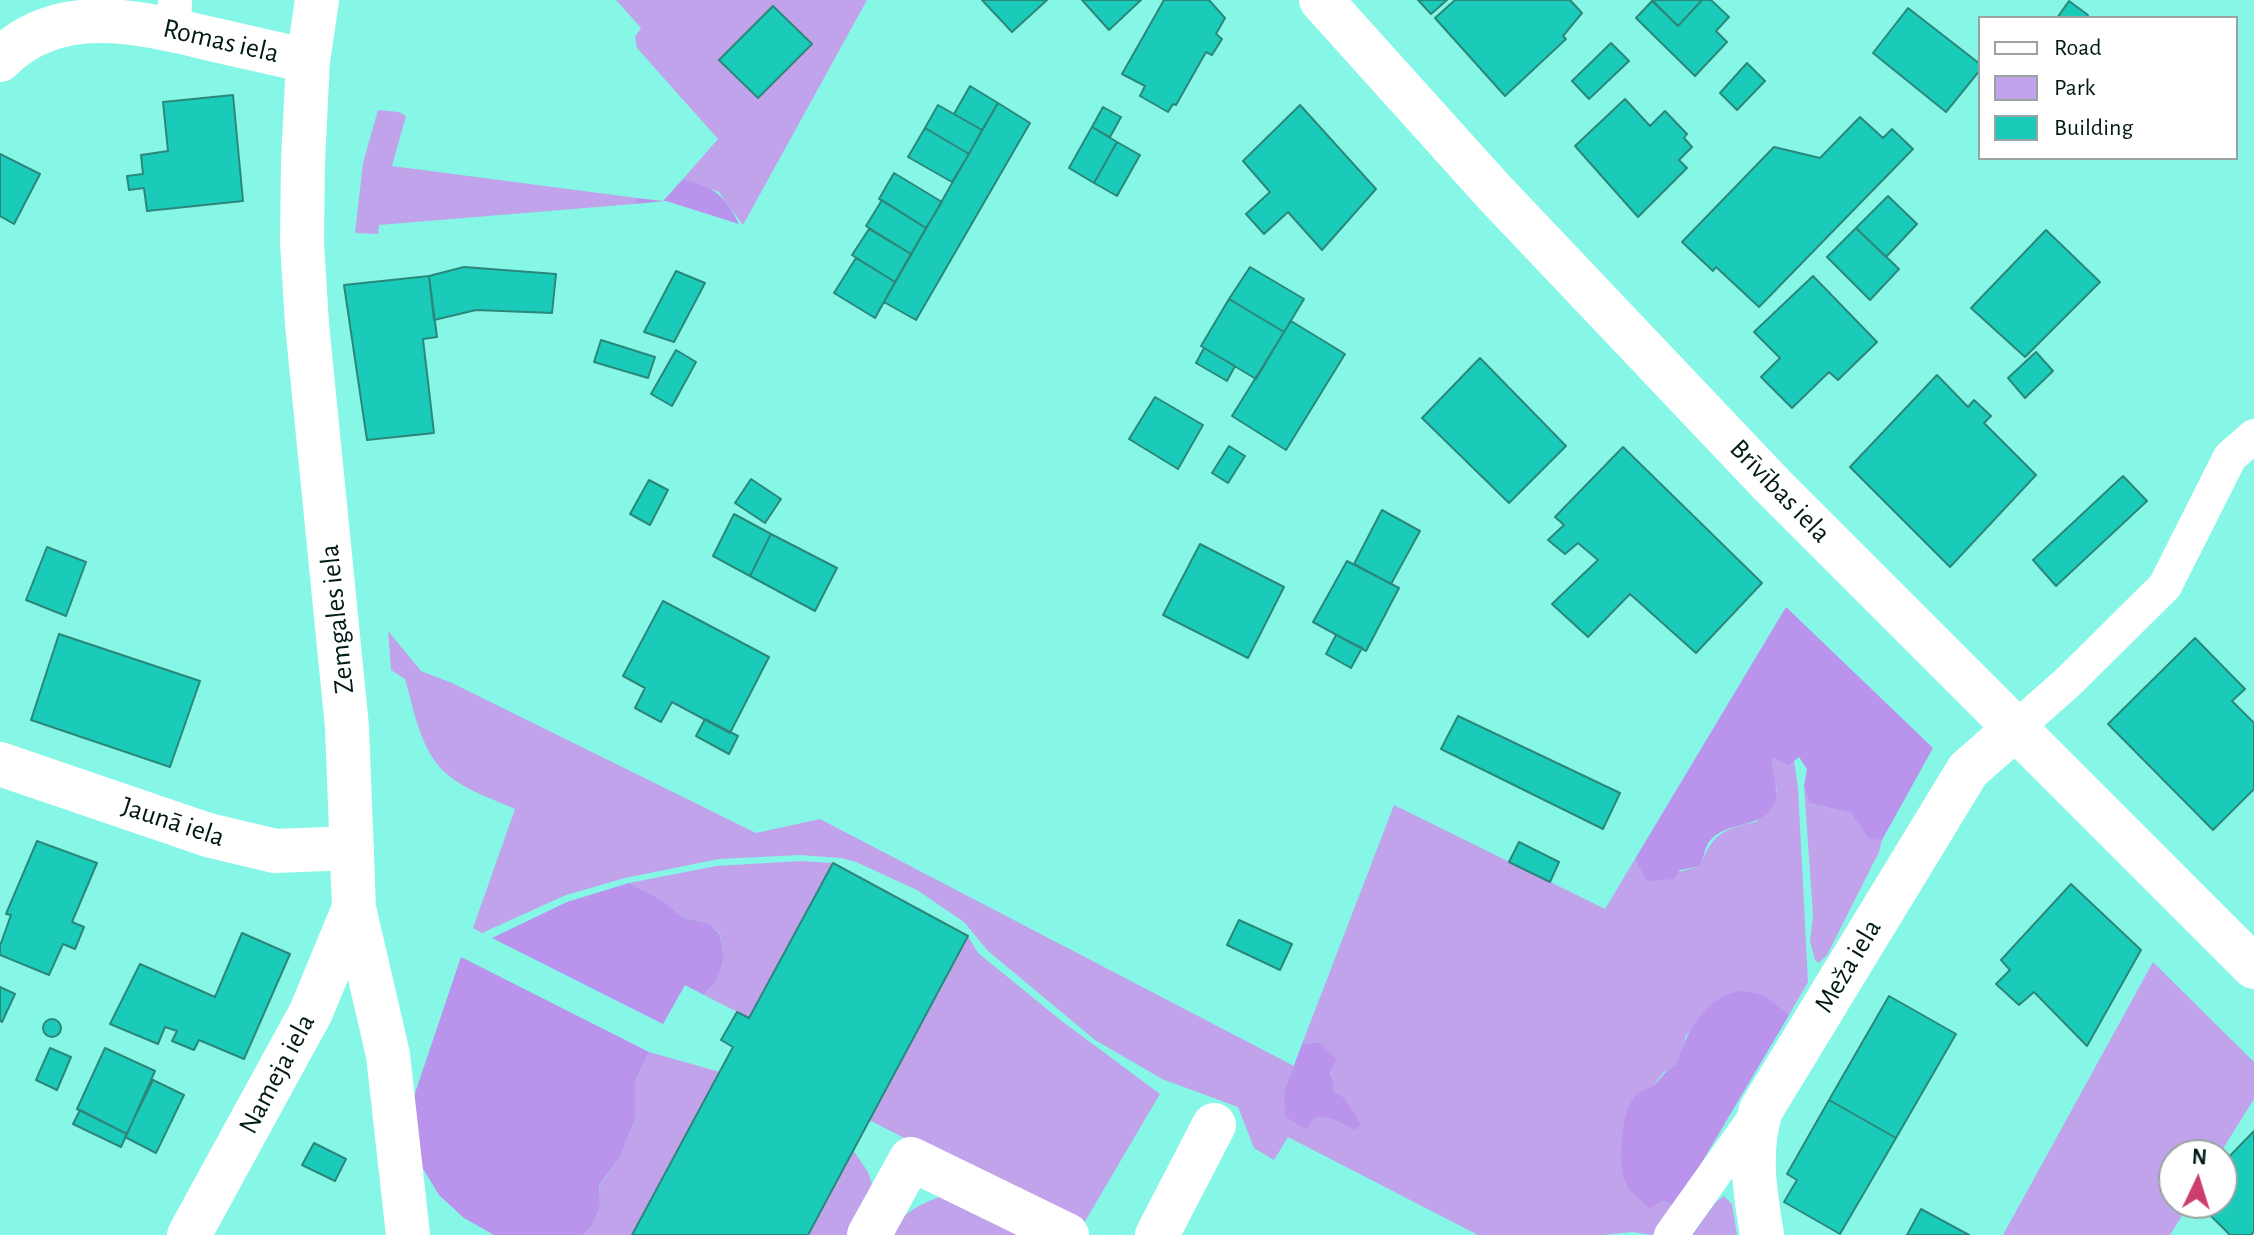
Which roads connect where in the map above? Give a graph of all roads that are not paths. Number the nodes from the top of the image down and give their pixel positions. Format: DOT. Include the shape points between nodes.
graph roads {
  1 [pos="317,0"];
  2 [pos="1321,0"];
  3 [pos="174,15"];
  4 [pos="0,60"];
  5 [pos="308,61"];
  6 [pos="2254,436"];
  7 [pos="2016,728"];
  8 [pos="0,764"];
  9 [pos="352,848"];
  10 [pos="354,908"];
  11 [pos="2254,967"];
  12 [pos="1761,1110"];
  13 [pos="1214,1125"];
  14 [pos="189,1235"];
  15 [pos="408,1235"];
  16 [pos="869,1235"];
  17 [pos="1067,1235"];
  18 [pos="1157,1235"];
  19 [pos="1671,1235"];
  20 [pos="1762,1235"];
  1 -- 5 [label="street, Zemgales iela"];
  2 -- 7 [label="street, Brīvības iela" via="1494,192 1772,485"];
  3 -- 4 [label="street, Romas iela" via="54,27 28,38"];
  3 -- 5 [label="street, Romas iela"];
  5 -- 9 [label="street, Zemgales iela" via="302,242 347,727"];
  6 -- 7 [label="lane" via="2230,457 2165,586"];
  7 -- 11 [label="street, Brīvības iela"];
  7 -- 12 [label="street, Meža iela" via="1968,770"];
  8 -- 9 [label="street, Jaunā iela" via="208,835 275,851"];
  9 -- 10 [label="street, Zemgales iela"];
  10 -- 14 [label="street, Nameja iela" via="311,1012"];
  10 -- 15 [label="street, Zemgales iela" via="388,1055"];
  12 -- 19 [label="lane"];
  12 -- 20 [label="street, Meža iela" via="1753,1171"];
  13 -- 18 [label="street"];
  16 -- 17 [label="street" via="911,1159"];
}
